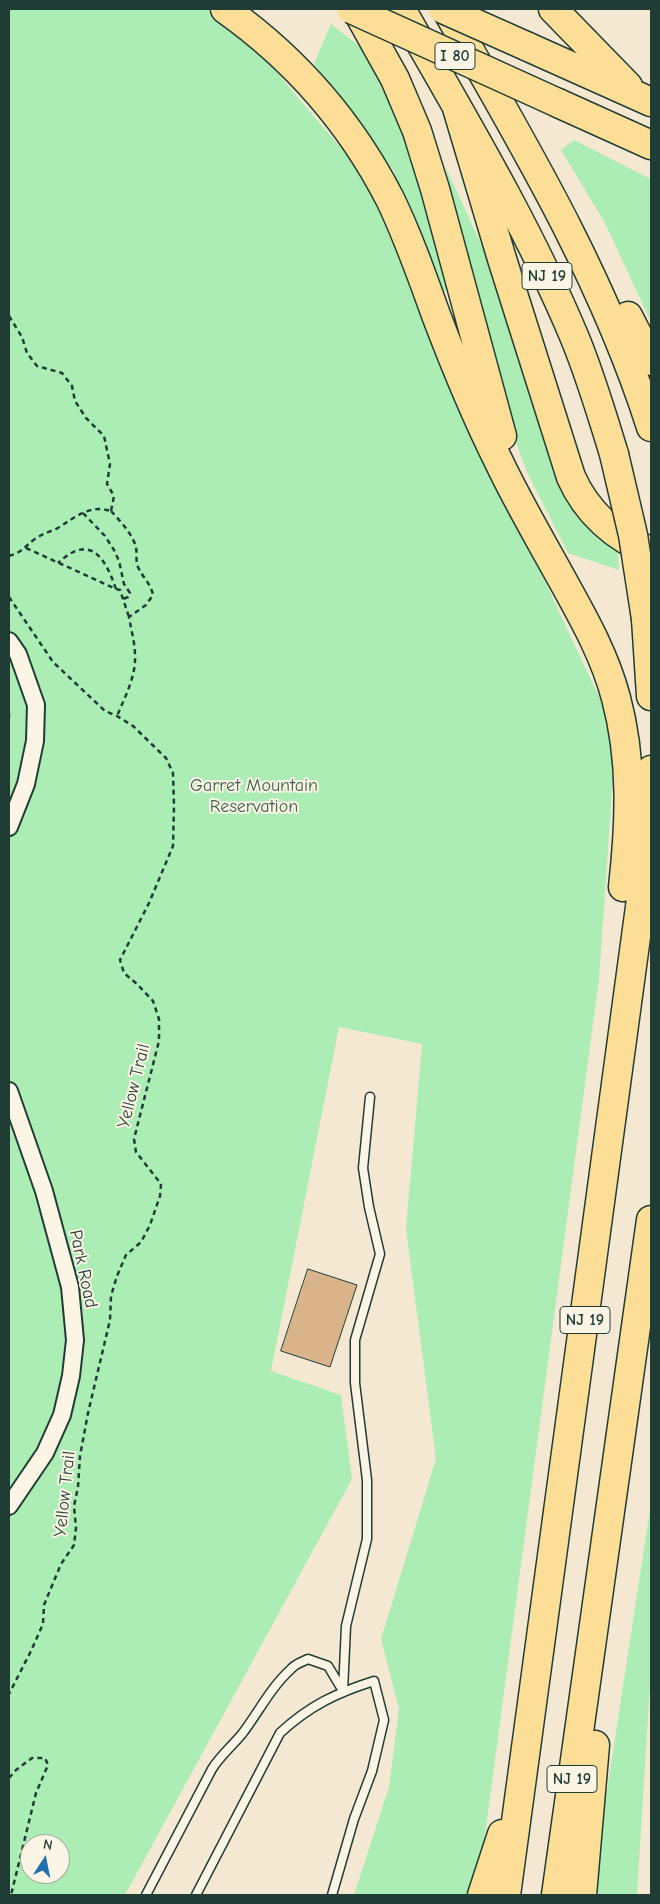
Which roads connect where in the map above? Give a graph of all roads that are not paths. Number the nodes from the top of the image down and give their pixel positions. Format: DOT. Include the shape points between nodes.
graph roads {
  1 [pos="225,9"];
  2 [pos="351,9"];
  3 [pos="356,9"];
  4 [pos="401,9"];
  5 [pos="445,9"];
  6 [pos="552,9"];
  7 [pos="644,99"];
  8 [pos="457,108"];
  9 [pos="647,146"];
  10 [pos="570,230"];
  11 [pos="651,361"];
  12 [pos="651,427"];
  13 [pos="651,551"];
  14 [pos="553,563"];
  15 [pos="9,641"];
  16 [pos="651,696"];
  17 [pos="651,770"];
  18 [pos="9,827"];
  19 [pos="626,1009"];
  20 [pos="9,1091"];
  21 [pos="370,1096"];
  22 [pos="651,1225"];
  23 [pos="9,1506"];
  24 [pos="587,1664"];
  25 [pos="343,1691"];
  26 [pos="524,1764"];
  27 [pos="146,1895"];
  28 [pos="196,1895"];
  29 [pos="332,1895"];
  30 [pos="482,1895"];
  31 [pos="506,1895"];
  32 [pos="556,1895"];
  33 [pos="582,1895"];
  1 -- 14 [label="highway" via="267,42 307,80 377,175 404,230 479,421"];
  2 -- 9 [label="highway, I 80, bridge" via="558,102"];
  3 -- 14 [label="highway" via="395,79 417,131 496,420 524,499"];
  4 -- 8 [label="highway, NJ 19"];
  5 -- 7 [label="highway, I 80, bridge"];
  5 -- 10 [label="highway, NJ 19"];
  6 -- 7 [label="highway"];
  8 -- 13 [label="highway" via="571,477 582,500 604,524"];
  8 -- 16 [label="highway, NJ 19, bridge" via="525,230 589,376 614,454 633,536 646,619"];
  10 -- 11 [label="highway" via="588,236"];
  10 -- 12 [label="highway, NJ 19" via="614,323"];
  14 -- 19 [label="highway" via="603,658 622,725 629,803 616,965"];
  15 -- 18 [label="street" via="18,654 36,705 35,740 26,784"];
  17 -- 19 [label="highway, NJ 19" via="645,860"];
  19 -- 26 [label="highway, NJ 19"];
  20 -- 23 [label="street, Park Road" via="47,1199 70,1287 75,1340 62,1415 45,1453"];
  21 -- 25 [label="lane" via="363,1168 380,1254 354,1340 355,1383 367,1480 367,1539 346,1626"];
  22 -- 24 [label="highway, NJ 19"];
  24 -- 32 [label="highway, NJ 19"];
  24 -- 33 [label="highway" via="600,1695"];
  25 -- 27 [label="lane" via="328,1666 308,1659 292,1667 212,1769"];
  25 -- 28 [label="lane" via="298,1716 280,1733"];
  25 -- 29 [label="lane" via="374,1681 384,1720 372,1771"];
  26 -- 30 [label="highway"];
  26 -- 31 [label="highway, NJ 19"];
}
